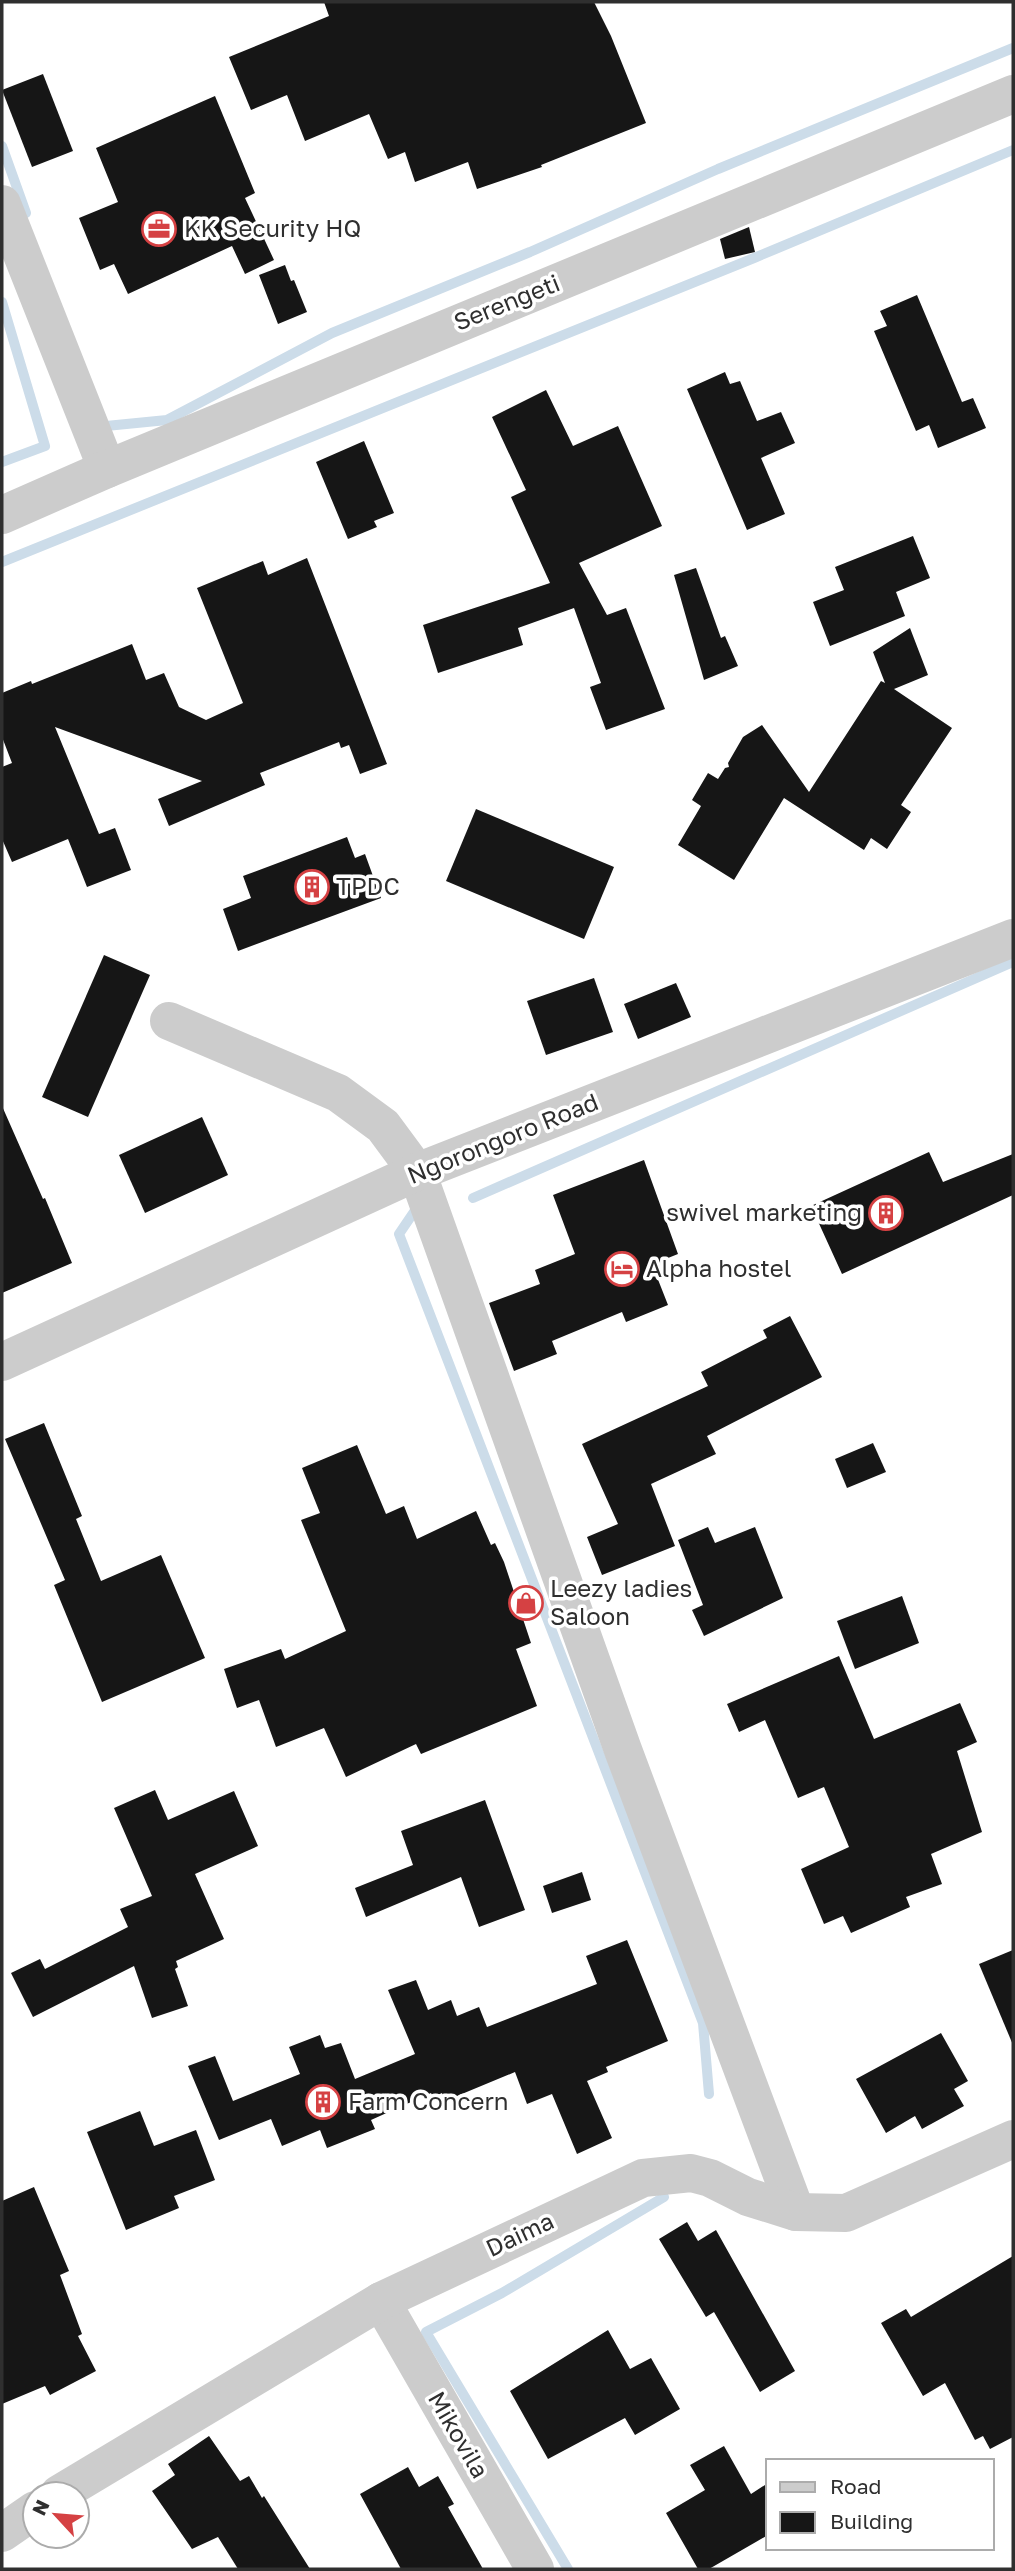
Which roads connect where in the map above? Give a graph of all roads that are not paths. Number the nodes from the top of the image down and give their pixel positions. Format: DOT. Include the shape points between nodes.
graph roads {
  1 [pos="1013,94"];
  2 [pos="2,204"];
  3 [pos="107,469"];
  4 [pos="2,515"];
  5 [pos="1013,938"];
  6 [pos="169,1021"];
  7 [pos="417,1172"];
  8 [pos="2,1362"];
  9 [pos="1013,2139"];
  10 [pos="796,2213"];
  11 [pos="381,2301"];
  12 [pos="82,2480"];
  13 [pos="21,2520"];
  14 [pos="2,2533"];
  15 [pos="535,2569"];
  1 -- 3 [label="street, Serengeti"];
  2 -- 3 [label="street"];
  3 -- 4 [label="street, Serengeti"];
  5 -- 7 [label="street, Ngorongoro Road"];
  6 -- 7 [label="street" via="338,1093 383,1126"];
  7 -- 8 [label="street, Ngorongoro Road"];
  7 -- 10 [label="street" via="628,1763"];
  9 -- 10 [label="street, Daima" via="846,2213"];
  10 -- 11 [label="street, Daima" via="691,2173 643,2178"];
  11 -- 12 [label="street, Daima"];
  11 -- 15 [label="street, Mikovila"];
  13 -- 14 [label="street"];
}
